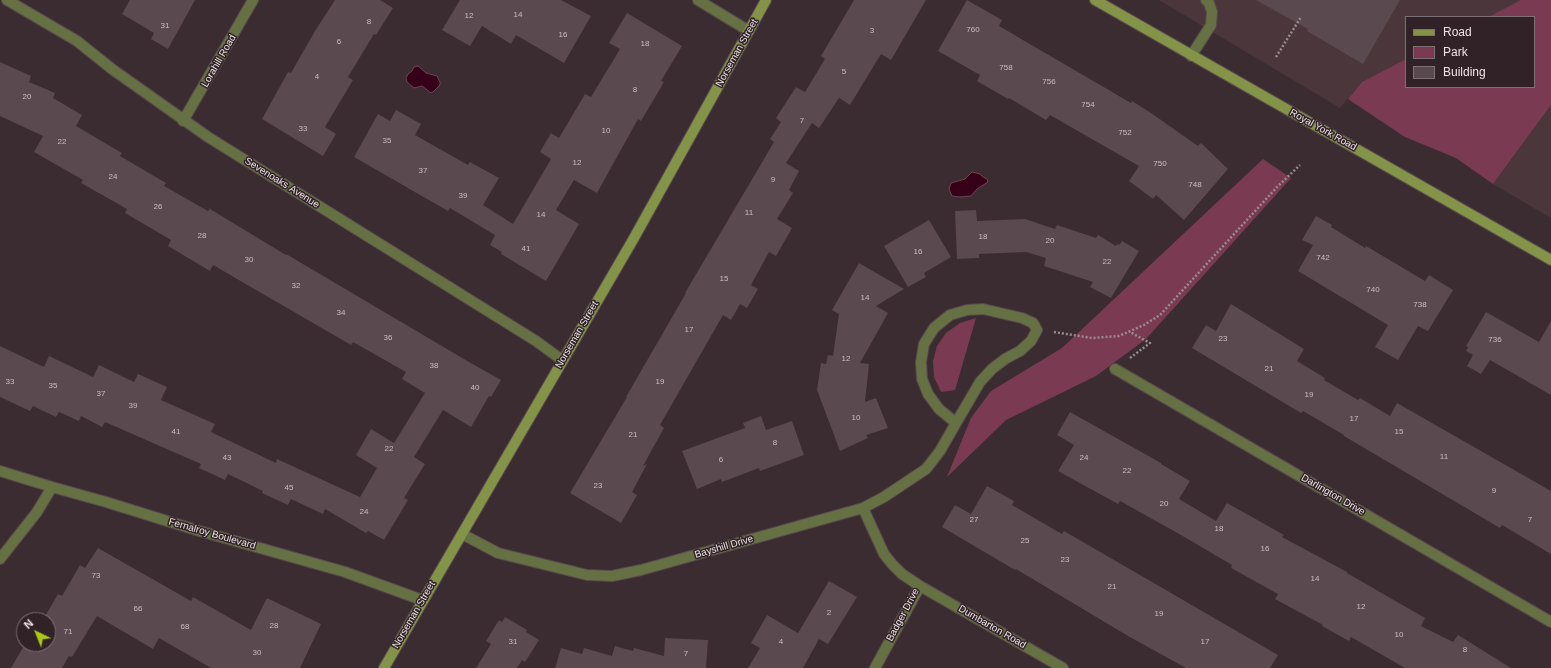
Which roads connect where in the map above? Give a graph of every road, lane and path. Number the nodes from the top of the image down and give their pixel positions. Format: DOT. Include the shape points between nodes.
graph roads {
  1 [pos="7,0"];
  2 [pos="253,0"];
  3 [pos="698,0"];
  4 [pos="766,0"];
  5 [pos="1095,0"];
  6 [pos="1206,0"];
  7 [pos="1301,17"];
  8 [pos="749,31"];
  9 [pos="1191,56"];
  10 [pos="1276,57"];
  11 [pos="183,121"];
  12 [pos="1300,166"];
  13 [pos="1551,260"];
  14 [pos="1037,330"];
  15 [pos="1130,332"];
  16 [pos="562,360"];
  17 [pos="1115,369"];
  18 [pos="956,423"];
  19 [pos="0,471"];
  20 [pos="52,487"];
  21 [pos="863,508"];
  22 [pos="462,534"];
  23 [pos="0,559"];
  24 [pos="920,586"];
  25 [pos="422,600"];
  26 [pos="1551,622"];
  27 [pos="384,668"];
  28 [pos="875,668"];
  29 [pos="1063,668"];
  1 -- 11 [label="street, Sevenoaks Avenue" via="77,41"];
  2 -- 11 [label="street, Lorahill Road"];
  3 -- 8 [label="street"];
  4 -- 8 [label="street, Norseman Street"];
  5 -- 9 [label="street, Royal York Road"];
  6 -- 9 [label="street" via="1212,12 1211,25"];
  7 -- 10 [label="path"];
  8 -- 16 [label="street, Norseman Street" via="634,238"];
  9 -- 13 [label="street, Royal York Road"];
  11 -- 16 [label="street, Sevenoaks Avenue" via="536,341"];
  12 -- 15 [label="path" via="1278,186 1160,315"];
  14 -- 15 [label="path" via="1092,338 1118,336"];
  14 -- 18 [label="street, Bayshill Drive" via="1031,341 1005,359 980,382"];
  14 -- 18 [label="street" via="1033,323 1022,318 983,309 950,315 934,328 924,344 920,362 922,379 939,410"];
  15 -- 17 [label="path" via="1150,343"];
  16 -- 22 [label="street, Norseman Street"];
  17 -- 26 [label="street, Darlington Drive"];
  18 -- 21 [label="street, Bayshill Drive" via="940,451 926,468 884,498"];
  19 -- 20 [label="street, Fernalroy Boulevard"];
  20 -- 23 [label="street" via="37,512"];
  20 -- 25 [label="street, Fernalroy Boulevard" via="345,572"];
  21 -- 22 [label="street, Bayshill Drive" via="612,576 587,575 498,553"];
  21 -- 24 [label="street, Badger Drive" via="884,554 902,574"];
  22 -- 25 [label="street, Norseman Street"];
  24 -- 28 [label="street, Badger Drive"];
  24 -- 29 [label="street, Dumbarton Road"];
  25 -- 27 [label="street, Norseman Street"];
}
